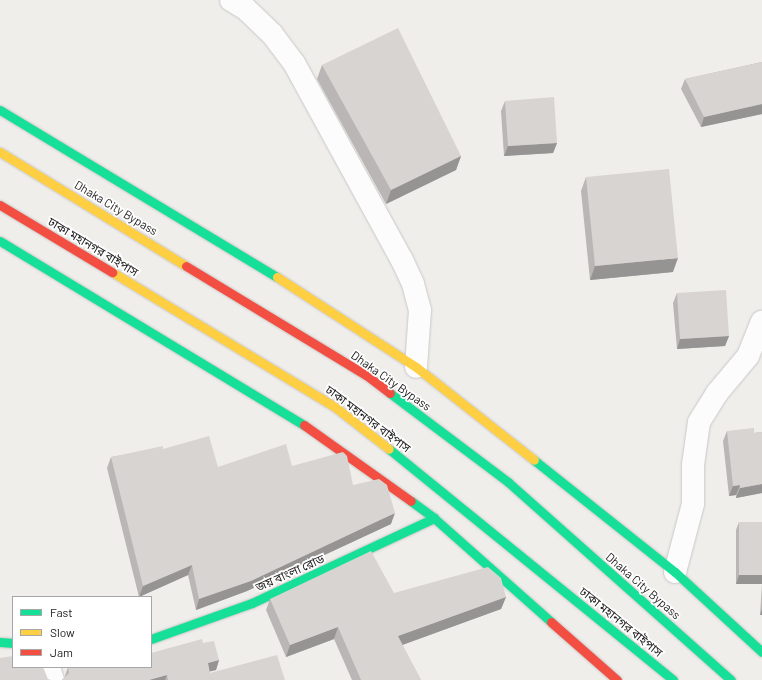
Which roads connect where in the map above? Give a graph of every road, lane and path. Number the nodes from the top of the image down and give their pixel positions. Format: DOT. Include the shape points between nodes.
graph roads {
  1 [pos="231,0"];
  2 [pos="0,110"];
  3 [pos="0,152"];
  4 [pos="0,205"];
  5 [pos="0,241"];
  6 [pos="762,322"];
  7 [pos="416,367"];
  8 [pos="434,518"];
  9 [pos="675,572"];
  10 [pos="152,639"];
  11 [pos="0,642"];
  12 [pos="12,643"];
  13 [pos="762,652"];
  14 [pos="49,668"];
  15 [pos="53,680"];
  16 [pos="617,680"];
  17 [pos="673,680"];
  18 [pos="731,680"];
  1 -- 7 [label="street" via="246,9 272,34 294,63 402,260 413,284 420,310"];
  2 -- 7 [label="main road" via="232,248"];
  3 -- 18 [label="main road, Dhaka City Bypass" via="366,375 508,482"];
  4 -- 17 [label="main road, ঢাকা মহানগর বাইপাস" via="335,407 462,506"];
  5 -- 8 [label="main road" via="326,438"];
  6 -- 9 [label="street" via="748,356 717,393 699,422 693,465 693,504"];
  7 -- 9 [label="main road"];
  8 -- 10 [label="main road, জয় বাংলা রোড" via="252,603"];
  8 -- 16 [label="main road"];
  9 -- 13 [label="main road"];
  11 -- 12 [label="main road"];
  14 -- 15 [label="street"];
}
